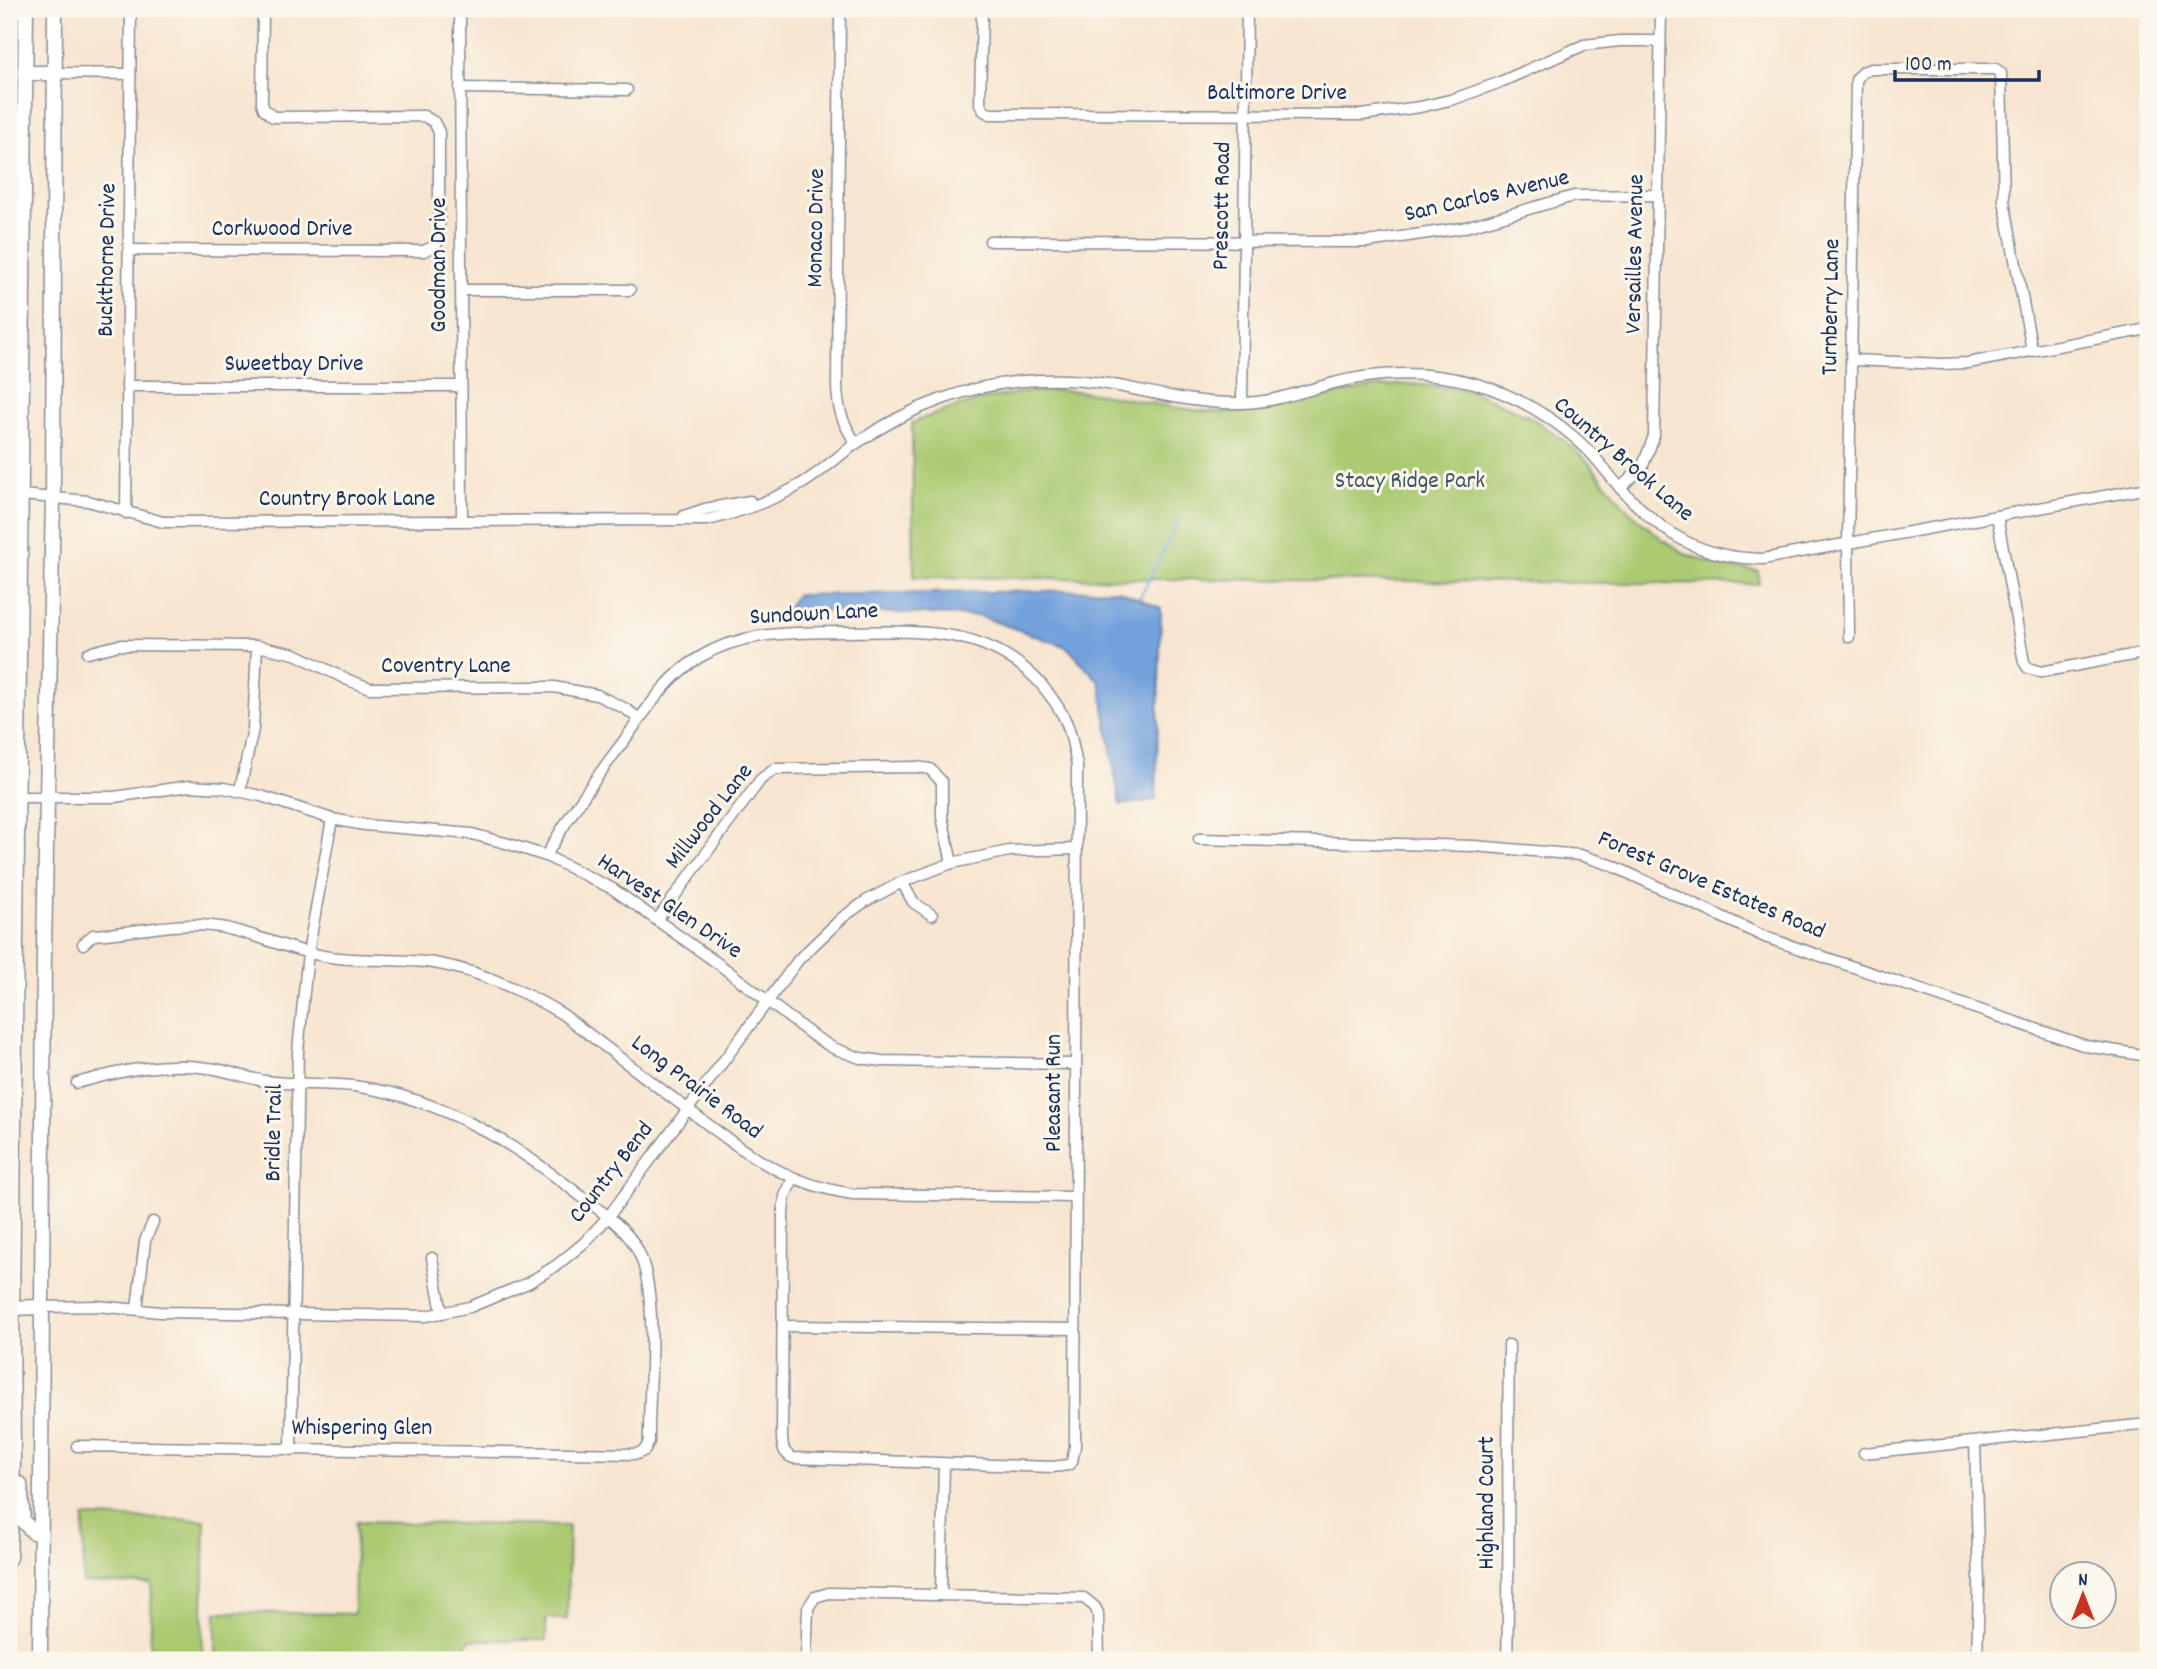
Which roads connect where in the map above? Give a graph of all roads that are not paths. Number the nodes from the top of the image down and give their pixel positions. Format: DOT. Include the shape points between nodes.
graph roads {
  1 [pos="26,9"];
  2 [pos="55,9"];
  3 [pos="131,9"];
  4 [pos="263,9"];
  5 [pos="460,9"];
  6 [pos="840,9"];
  7 [pos="982,9"];
  8 [pos="1247,9"];
  9 [pos="1661,9"];
  10 [pos="1660,41"];
  11 [pos="25,73"];
  12 [pos="55,73"];
  13 [pos="131,74"];
  14 [pos="460,88"];
  15 [pos="627,90"];
  16 [pos="1245,115"];
  17 [pos="1658,195"];
  18 [pos="990,242"];
  19 [pos="1244,243"];
  20 [pos="129,250"];
  21 [pos="461,290"];
  22 [pos="630,290"];
  23 [pos="2148,329"];
  24 [pos="2032,350"];
  25 [pos="1852,360"];
  26 [pos="127,386"];
  27 [pos="461,386"];
  28 [pos="1242,403"];
  29 [pos="856,443"];
  30 [pos="1620,488"];
  31 [pos="2148,488"];
  32 [pos="13,496"];
  33 [pos="53,499"];
  34 [pos="126,513"];
  35 [pos="1997,516"];
  36 [pos="462,520"];
  37 [pos="1848,544"];
  38 [pos="1849,637"];
  39 [pos="257,646"];
  40 [pos="2148,652"];
  41 [pos="88,653"];
  42 [pos="639,719"];
  43 [pos="1067,724"];
  44 [pos="240,790"];
  45 [pos="18,797"];
  46 [pos="46,798"];
  47 [pos="332,819"];
  48 [pos="1199,839"];
  49 [pos="1076,849"];
  50 [pos="546,856"];
  51 [pos="952,863"];
  52 [pos="902,882"];
  53 [pos="932,915"];
  54 [pos="657,920"];
  55 [pos="83,944"];
  56 [pos="307,953"];
  57 [pos="766,1001"];
  58 [pos="2148,1056"];
  59 [pos="1076,1064"];
  60 [pos="77,1083"];
  61 [pos="296,1083"];
  62 [pos="687,1109"];
  63 [pos="793,1179"];
  64 [pos="1075,1197"];
  65 [pos="608,1217"];
  66 [pos="153,1222"];
  67 [pos="432,1258"];
  68 [pos="41,1307"];
  69 [pos="12,1308"];
  70 [pos="137,1309"];
  71 [pos="442,1313"];
  72 [pos="293,1315"];
  73 [pos="783,1326"];
  74 [pos="1075,1329"];
  75 [pos="1509,1346"];
  76 [pos="13,1420"];
  77 [pos="2148,1424"];
  78 [pos="1975,1442"];
  79 [pos="77,1446"];
  80 [pos="291,1450"];
  81 [pos="1864,1453"];
  82 [pos="944,1464"];
  83 [pos="40,1532"];
  84 [pos="9,1559"];
  85 [pos="941,1595"];
  86 [pos="41,1658"];
  87 [pos="806,1660"];
  88 [pos="1099,1660"];
  89 [pos="1507,1660"];
  90 [pos="1977,1660"];
  1 -- 11 [label="main road"];
  2 -- 12 [label="main road"];
  3 -- 13 [label="street, Buckthorne Drive"];
  4 -- 20 [label="street, Corkwood Drive" via="262,103 273,117 424,117 434,122 439,132 439,237 435,247 424,251"];
  5 -- 14 [label="street, Goodman Drive"];
  6 -- 29 [label="street, Monaco Drive" via="837,392 844,426"];
  7 -- 16 [label="street, Baltimore Drive" via="980,101 987,113"];
  8 -- 16 [label="street, Prescott Road"];
  9 -- 10 [label="street, Versailles Avenue"];
  10 -- 16 [label="street, Baltimore Drive" via="1584,45 1498,83 1420,107 1362,115"];
  10 -- 17 [label="street, Versailles Avenue"];
  11 -- 12 [label="main road"];
  11 -- 32 [label="main road"];
  12 -- 13 [label="street"];
  12 -- 33 [label="main road"];
  13 -- 20 [label="street, Buckthorne Drive"];
  14 -- 15 [label="street"];
  14 -- 21 [label="street, Goodman Drive"];
  16 -- 19 [label="street, Prescott Road"];
  17 -- 19 [label="street, San Carlos Avenue" via="1574,196 1462,228 1399,239"];
  17 -- 30 [label="street, Versailles Avenue" via="1654,436 1642,468"];
  18 -- 19 [label="street, San Carlos Avenue"];
  19 -- 28 [label="street, Prescott Road"];
  20 -- 26 [label="street, Buckthorne Drive"];
  21 -- 22 [label="street"];
  21 -- 27 [label="street, Goodman Drive"];
  23 -- 24 [label="street"];
  24 -- 25 [label="street" via="1968,363"];
  24 -- 25 [label="street, Turnberry Lane" via="2004,201 2000,71 1871,69 1856,80"];
  25 -- 37 [label="street, Turnberry Lane"];
  26 -- 27 [label="street, Sweetbay Drive"];
  26 -- 34 [label="street, Buckthorne Drive"];
  27 -- 36 [label="street, Goodman Drive"];
  28 -- 29 [label="street, Country Brook Lane" via="1168,398 1075,380 1017,382 940,400"];
  28 -- 30 [label="street, Country Brook Lane" via="1379,375 1453,378 1502,393 1547,417 1587,449"];
  29 -- 36 [label="street, Country Brook Lane" via="803,483 767,499 705,509 676,519"];
  30 -- 37 [label="street, Country Brook Lane" via="1672,535 1725,556 1763,559"];
  31 -- 35 [label="street, Country Brook Lane"];
  32 -- 33 [label="street, Country Brook Lane"];
  32 -- 45 [label="main road"];
  33 -- 34 [label="street, Country Brook Lane" via="88,501"];
  33 -- 46 [label="main road"];
  34 -- 36 [label="street, Country Brook Lane" via="163,522"];
  35 -- 37 [label="street, Country Brook Lane"];
  35 -- 40 [label="street" via="2024,662 2031,670"];
  37 -- 38 [label="street, Turnberry Lane"];
  39 -- 41 [label="street, Coventry Lane" via="119,645"];
  39 -- 42 [label="street, Coventry Lane" via="295,654 370,688 554,687 597,695"];
  39 -- 44 [label="street" via="253,729"];
  42 -- 43 [label="street, Sundown Lane" via="684,668 742,639 784,633 929,632 966,637 999,650 1029,671 1051,695"];
  42 -- 50 [label="street, Sundown Lane" via="564,823"];
  43 -- 49 [label="street, Pleasant Run" via="1077,765"];
  44 -- 46 [label="street, Harvest Glen Drive" via="189,786 127,796"];
  44 -- 47 [label="street, Harvest Glen Drive"];
  45 -- 46 [label="street, Harvest Glen Drive"];
  45 -- 69 [label="main road"];
  46 -- 68 [label="main road"];
  47 -- 50 [label="street, Harvest Glen Drive" via="472,834"];
  47 -- 56 [label="street, Bridle Trail"];
  48 -- 58 [label="street, Forest Grove Estates Road" via="1474,846 1580,855 1765,936 2086,1046"];
  49 -- 51 [label="street, Country Bend" via="1009,851"];
  49 -- 59 [label="street, Pleasant Run"];
  50 -- 54 [label="street, Harvest Glen Drive" via="613,889"];
  51 -- 52 [label="street, Country Bend"];
  51 -- 54 [label="street, Millwood Lane" via="942,817 942,782 935,772 896,767 784,768 768,773"];
  52 -- 53 [label="street" via="913,902"];
  52 -- 57 [label="street, Country Bend" via="866,901 827,931"];
  54 -- 57 [label="street, Harvest Glen Drive"];
  55 -- 56 [label="street, Long Prairie Road" via="93,935 190,925 219,927"];
  56 -- 61 [label="street, Bridle Trail"];
  56 -- 62 [label="street, Long Prairie Road" via="432,963 489,977 562,1014"];
  57 -- 59 [label="street, Harvest Glen Drive" via="833,1048 860,1058"];
  57 -- 62 [label="street, Country Bend"];
  59 -- 64 [label="street, Pleasant Run"];
  60 -- 61 [label="street" via="120,1071 176,1065"];
  61 -- 65 [label="street" via="365,1088 460,1117 498,1137"];
  61 -- 72 [label="street, Bridle Trail"];
  62 -- 63 [label="street, Long Prairie Road"];
  62 -- 65 [label="street, Country Bend"];
  63 -- 64 [label="street, Long Prairie Road" via="853,1194"];
  63 -- 73 [label="street" via="783,1213"];
  64 -- 74 [label="street, Pleasant Run"];
  65 -- 71 [label="street, Country Bend" via="585,1242 527,1283 493,1299"];
  65 -- 80 [label="street, Whispering Glen" via="635,1246 649,1284 649,1441 645,1450 632,1455"];
  66 -- 70 [label="street" via="145,1241"];
  67 -- 71 [label="street"];
  68 -- 69 [label="main road"];
  68 -- 70 [label="street, Country Bend"];
  68 -- 83 [label="main road"];
  69 -- 76 [label="main road"];
  70 -- 72 [label="street, Country Bend"];
  71 -- 72 [label="street, Country Bend"];
  72 -- 80 [label="street, Bridle Trail"];
  73 -- 74 [label="street"];
  73 -- 82 [label="street" via="786,1454 793,1458"];
  74 -- 82 [label="street, Pleasant Run" via="1072,1462 1053,1466"];
  75 -- 89 [label="street, Highland Court"];
  76 -- 83 [label="main road" via="23,1521 33,1532"];
  76 -- 84 [label="main road"];
  77 -- 78 [label="street"];
  78 -- 81 [label="street"];
  78 -- 90 [label="street"];
  79 -- 80 [label="street, Whispering Glen"];
  82 -- 85 [label="street"];
  83 -- 86 [label="main road"];
  85 -- 87 [label="street" via="829,1593 816,1597 808,1608"];
  85 -- 88 [label="street" via="1084,1598 1099,1620"];
}
